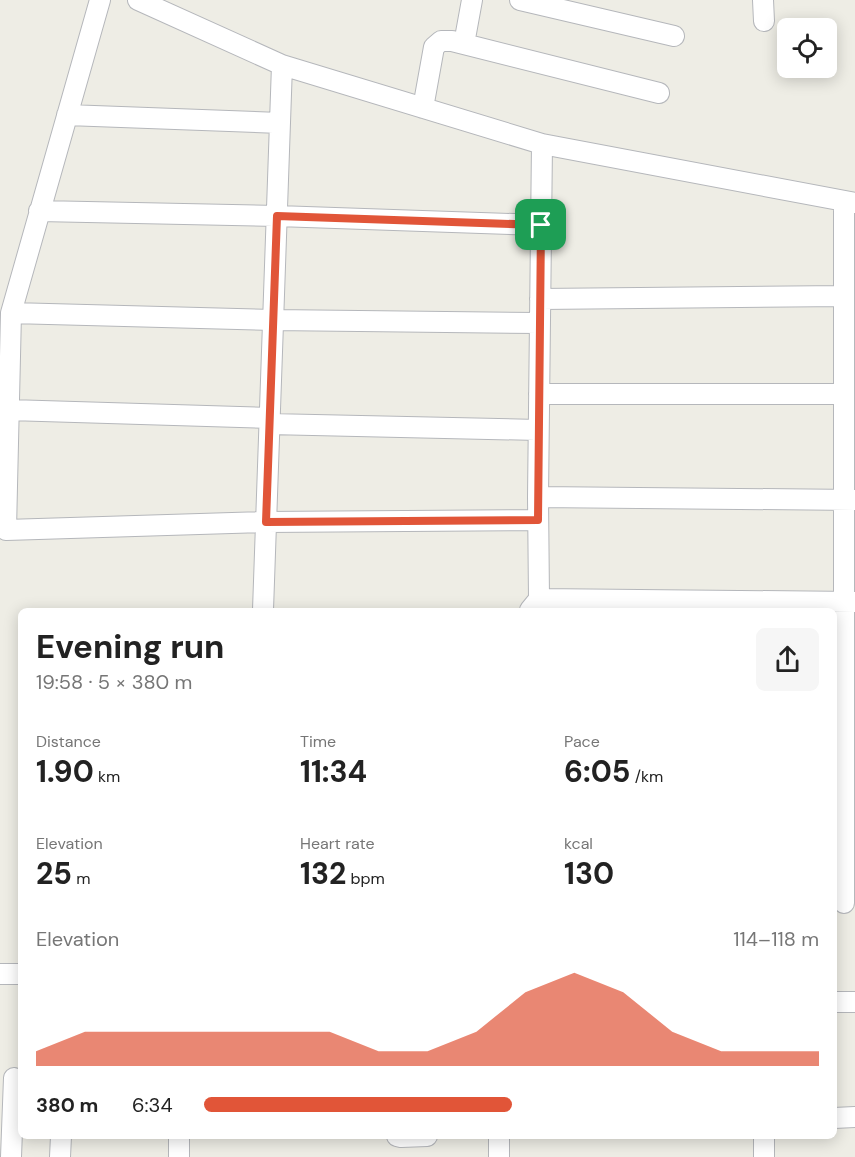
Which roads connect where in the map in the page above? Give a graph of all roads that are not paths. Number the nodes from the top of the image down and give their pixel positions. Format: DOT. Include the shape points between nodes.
graph roads {
  1 [pos="100,0"];
  2 [pos="138,0"];
  3 [pos="472,0"];
  4 [pos="520,0"];
  5 [pos="763,0"];
  6 [pos="764,21"];
  7 [pos="674,36"];
  8 [pos="464,44"];
  9 [pos="282,65"];
  10 [pos="659,93"];
  11 [pos="423,108"];
  12 [pos="67,115"];
  13 [pos="280,123"];
  14 [pos="542,144"];
  15 [pos="850,202"];
  16 [pos="39,211"];
  17 [pos="277,216"];
  18 [pos="541,225"];
  19 [pos="844,296"];
  20 [pos="540,299"];
  21 [pos="11,313"];
  22 [pos="273,320"];
  23 [pos="540,323"];
  24 [pos="5,363"];
  25 [pos="539,394"];
  26 [pos="848,399"];
  27 [pos="9,410"];
  28 [pos="269,421"];
  29 [pos="538,430"];
  30 [pos="4,472"];
  31 [pos="537,497"];
  32 [pos="850,500"];
  33 [pos="538,520"];
  34 [pos="266,522"];
  35 [pos="850,602"];
  36 [pos="534,605"];
  37 [pos="263,608"];
  38 [pos="844,706"];
  39 [pos="845,806"];
  40 [pos="844,903"];
  41 [pos="0,974"];
  42 [pos="18,974"];
  43 [pos="837,1002"];
  44 [pos="855,1002"];
  45 [pos="12,1078"];
  46 [pos="855,1117"];
  47 [pos="837,1118"];
  48 [pos="61,1139"];
  49 [pos="179,1139"];
  50 [pos="499,1139"];
  51 [pos="764,1139"];
  52 [pos="11,1157"];
  53 [pos="60,1157"];
  54 [pos="179,1157"];
  55 [pos="500,1157"];
  56 [pos="764,1157"];
  1 -- 12 [label="street"];
  2 -- 9 [label="street"];
  3 -- 8 [label="street"];
  4 -- 7 [label="street"];
  5 -- 6 [label="street"];
  8 -- 10 [label="street"];
  8 -- 11 [label="street" via="441,41 434,48"];
  9 -- 11 [label="street"];
  9 -- 13 [label="street"];
  11 -- 14 [label="street"];
  12 -- 13 [label="street"];
  12 -- 16 [label="street"];
  13 -- 17 [label="street"];
  14 -- 15 [label="street"];
  14 -- 18 [label="street"];
  15 -- 19 [label="street"];
  16 -- 17 [label="street"];
  16 -- 21 [label="street"];
  17 -- 18 [label="street"];
  17 -- 22 [label="street"];
  18 -- 20 [label="street"];
  19 -- 20 [label="street"];
  19 -- 26 [label="street"];
  20 -- 23 [label="street"];
  21 -- 22 [label="street"];
  21 -- 24 [label="street"];
  22 -- 23 [label="street"];
  22 -- 28 [label="street"];
  23 -- 25 [label="street"];
  24 -- 27 [label="street"];
  25 -- 26 [label="street"];
  25 -- 29 [label="street"];
  26 -- 32 [label="street"];
  27 -- 28 [label="street"];
  27 -- 30 [label="street"];
  28 -- 29 [label="street"];
  28 -- 34 [label="street"];
  29 -- 31 [label="street"];
  30 -- 34 [label="street" via="6,530"];
  31 -- 32 [label="street"];
  31 -- 33 [label="street"];
  32 -- 35 [label="street"];
  33 -- 34 [label="street"];
  33 -- 36 [label="street"];
  34 -- 37 [label="street"];
  35 -- 36 [label="street"];
  35 -- 38 [label="street"];
  38 -- 39 [label="street"];
  39 -- 40 [label="street"];
  41 -- 42 [label="street"];
  43 -- 44 [label="street"];
  45 -- 52 [label="street"];
  46 -- 47 [label="street"];
  48 -- 53 [label="street"];
  49 -- 54 [label="street"];
  50 -- 55 [label="street"];
  51 -- 56 [label="street"];
}
